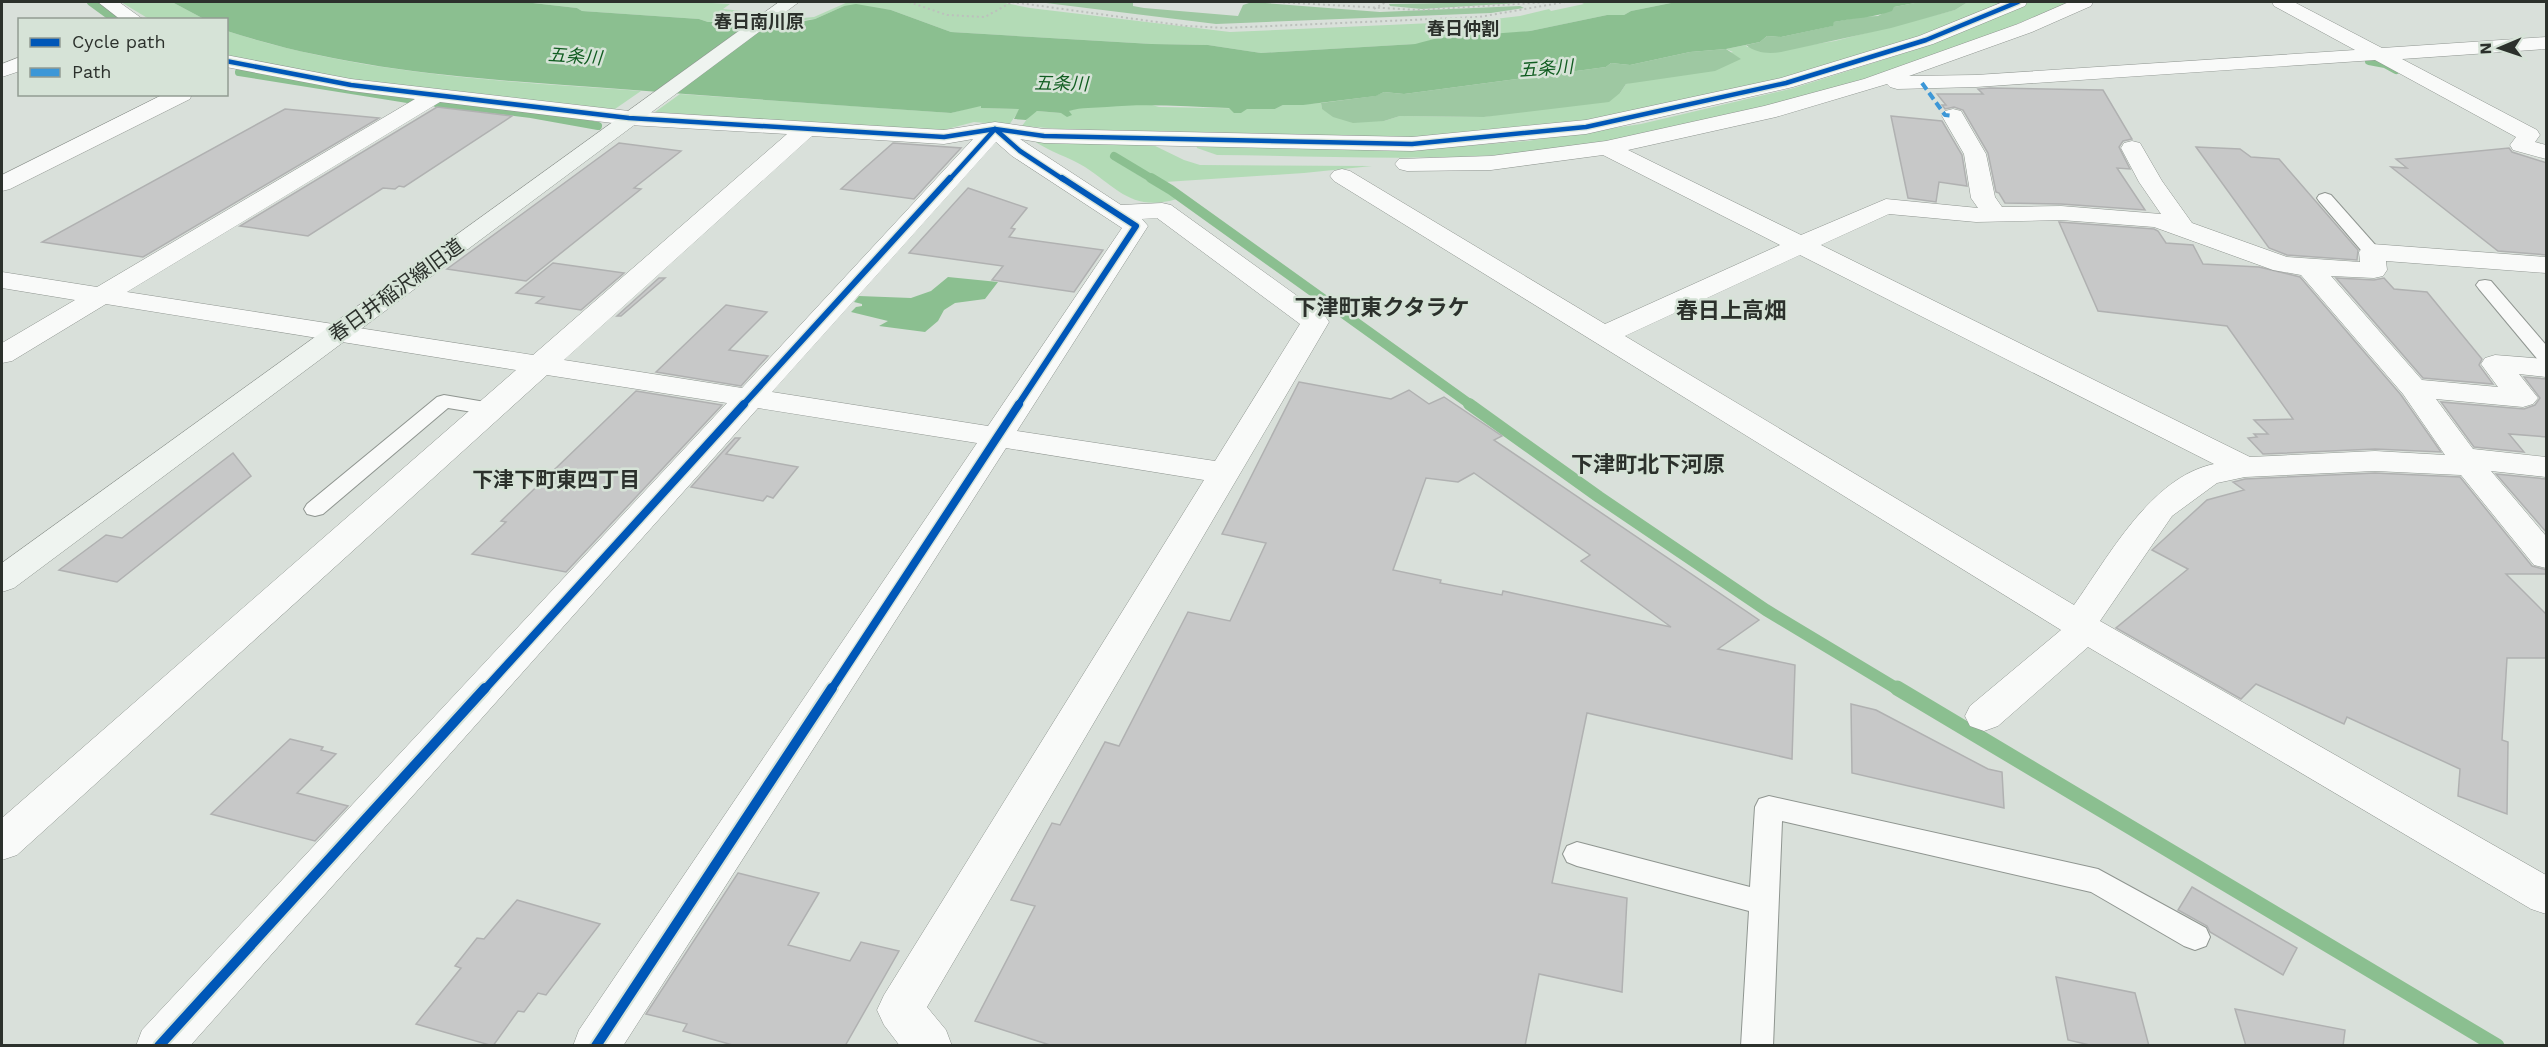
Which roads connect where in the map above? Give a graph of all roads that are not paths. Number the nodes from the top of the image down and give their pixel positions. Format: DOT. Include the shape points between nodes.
graph roads {
  1 [pos="107,2"];
  2 [pos="2018,2"];
  3 [pos="2084,2"];
  4 [pos="2281,2"];
  5 [pos="788,4"];
  6 [pos="127,18"];
  7 [pos="2547,43"];
  8 [pos="2379,54"];
  9 [pos="18,64"];
  10 [pos="231,66"];
  11 [pos="2,71"];
  12 [pos="1871,83"];
  13 [pos="178,96"];
  14 [pos="435,96"];
  15 [pos="638,112"];
  16 [pos="1953,116"];
  17 [pos="807,129"];
  18 [pos="995,129"];
  19 [pos="1159,138"];
  20 [pos="1606,148"];
  21 [pos="2132,148"];
  22 [pos="2547,152"];
  23 [pos="1491,163"];
  24 [pos="2,184"];
  25 [pos="2325,198"];
  26 [pos="1115,213"];
  27 [pos="1995,214"];
  28 [pos="2183,228"];
  29 [pos="1800,245"];
  30 [pos="2372,252"];
  31 [pos="2547,265"];
  32 [pos="2309,268"];
  33 [pos="2,280"];
  34 [pos="2485,285"];
  35 [pos="99,296"];
  36 [pos="338,333"];
  37 [pos="1603,335"];
  38 [pos="2,355"];
  39 [pos="2547,357"];
  40 [pos="541,365"];
  41 [pos="2547,368"];
  42 [pos="2413,388"];
  43 [pos="749,398"];
  44 [pos="491,409"];
  45 [pos="998,437"];
  46 [pos="2466,462"];
  47 [pos="2246,467"];
  48 [pos="2547,467"];
  49 [pos="1225,473"];
  50 [pos="315,509"];
  51 [pos="2547,557"];
  52 [pos="2,580"];
  53 [pos="2083,627"];
  54 [pos="1984,716"];
  55 [pos="2,843"];
  56 [pos="1577,854"];
  57 [pos="2547,896"];
  58 [pos="1765,903"];
  59 [pos="2195,937"];
  60 [pos="159,1046"];
  61 [pos="596,1046"];
  62 [pos="929,1046"];
  63 [pos="1757,1046"];
  1 -- 6 [label="street"];
  2 -- 19 [label="street" via="1926,40 1786,83 1586,127 1412,144"];
  3 -- 12 [label="street" via="2025,28"];
  4 -- 8 [label="street"];
  5 -- 15 [label="street, 春日井稲沢線旧道"];
  7 -- 8 [label="street"];
  8 -- 12 [label="street" via="1976,81"];
  8 -- 22 [label="street" via="2529,135 2521,145"];
  9 -- 11 [label="street"];
  10 -- 14 [label="street"];
  12 -- 20 [label="street" via="1768,112"];
  13 -- 24 [label="street"];
  14 -- 15 [label="street"];
  14 -- 35 [label="street"];
  15 -- 17 [label="street"];
  15 -- 36 [label="street, 春日井稲沢線旧道"];
  16 -- 27 [label="street" via="1975,154 1983,198"];
  17 -- 18 [label="street" via="944,137"];
  17 -- 40 [label="street"];
  18 -- 19 [label="street" via="1044,136"];
  18 -- 26 [label="street" via="1020,151"];
  18 -- 43 [label="street"];
  19 -- 23 [label="street" via="1191,157 1368,164"];
  20 -- 23 [label="street"];
  20 -- 29 [label="street"];
  21 -- 28 [label="street"];
  23 -- 37 [label="street" via="1342,176"];
  25 -- 30 [label="lane"];
  26 -- 45 [label="street" via="1136,226"];
  26 -- 49 [label="street" via="1162,210 1315,322"];
  27 -- 28 [label="street" via="2061,213 2156,219"];
  27 -- 29 [label="street" via="1887,206"];
  28 -- 32 [label="street" via="2282,264"];
  29 -- 37 [label="street"];
  29 -- 47 [label="street"];
  30 -- 31 [label="street"];
  30 -- 32 [label="street" via="2374,270"];
  32 -- 42 [label="street"];
  33 -- 35 [label="street"];
  34 -- 39 [label="lane"];
  35 -- 36 [label="street"];
  35 -- 38 [label="street"];
  36 -- 40 [label="street"];
  36 -- 52 [label="street, 春日井稲沢線旧道"];
  37 -- 53 [label="street"];
  40 -- 43 [label="street"];
  40 -- 44 [label="street"];
  41 -- 42 [label="street" via="2495,364 2523,398"];
  42 -- 46 [label="street"];
  43 -- 45 [label="street"];
  43 -- 60 [label="street"];
  44 -- 50 [label="lane" via="444,401"];
  44 -- 55 [label="street"];
  45 -- 49 [label="street"];
  45 -- 61 [label="street"];
  46 -- 47 [label="street" via="2375,461"];
  46 -- 48 [label="street"];
  46 -- 51 [label="street"];
  47 -- 53 [label="street" via="2207,475 2160,509"];
  49 -- 62 [label="street" via="900,1010"];
  53 -- 54 [label="street"];
  53 -- 57 [label="street"];
  56 -- 58 [label="lane"];
  58 -- 59 [label="lane" via="1769,807 2098,881"];
  58 -- 63 [label="lane"];
}
